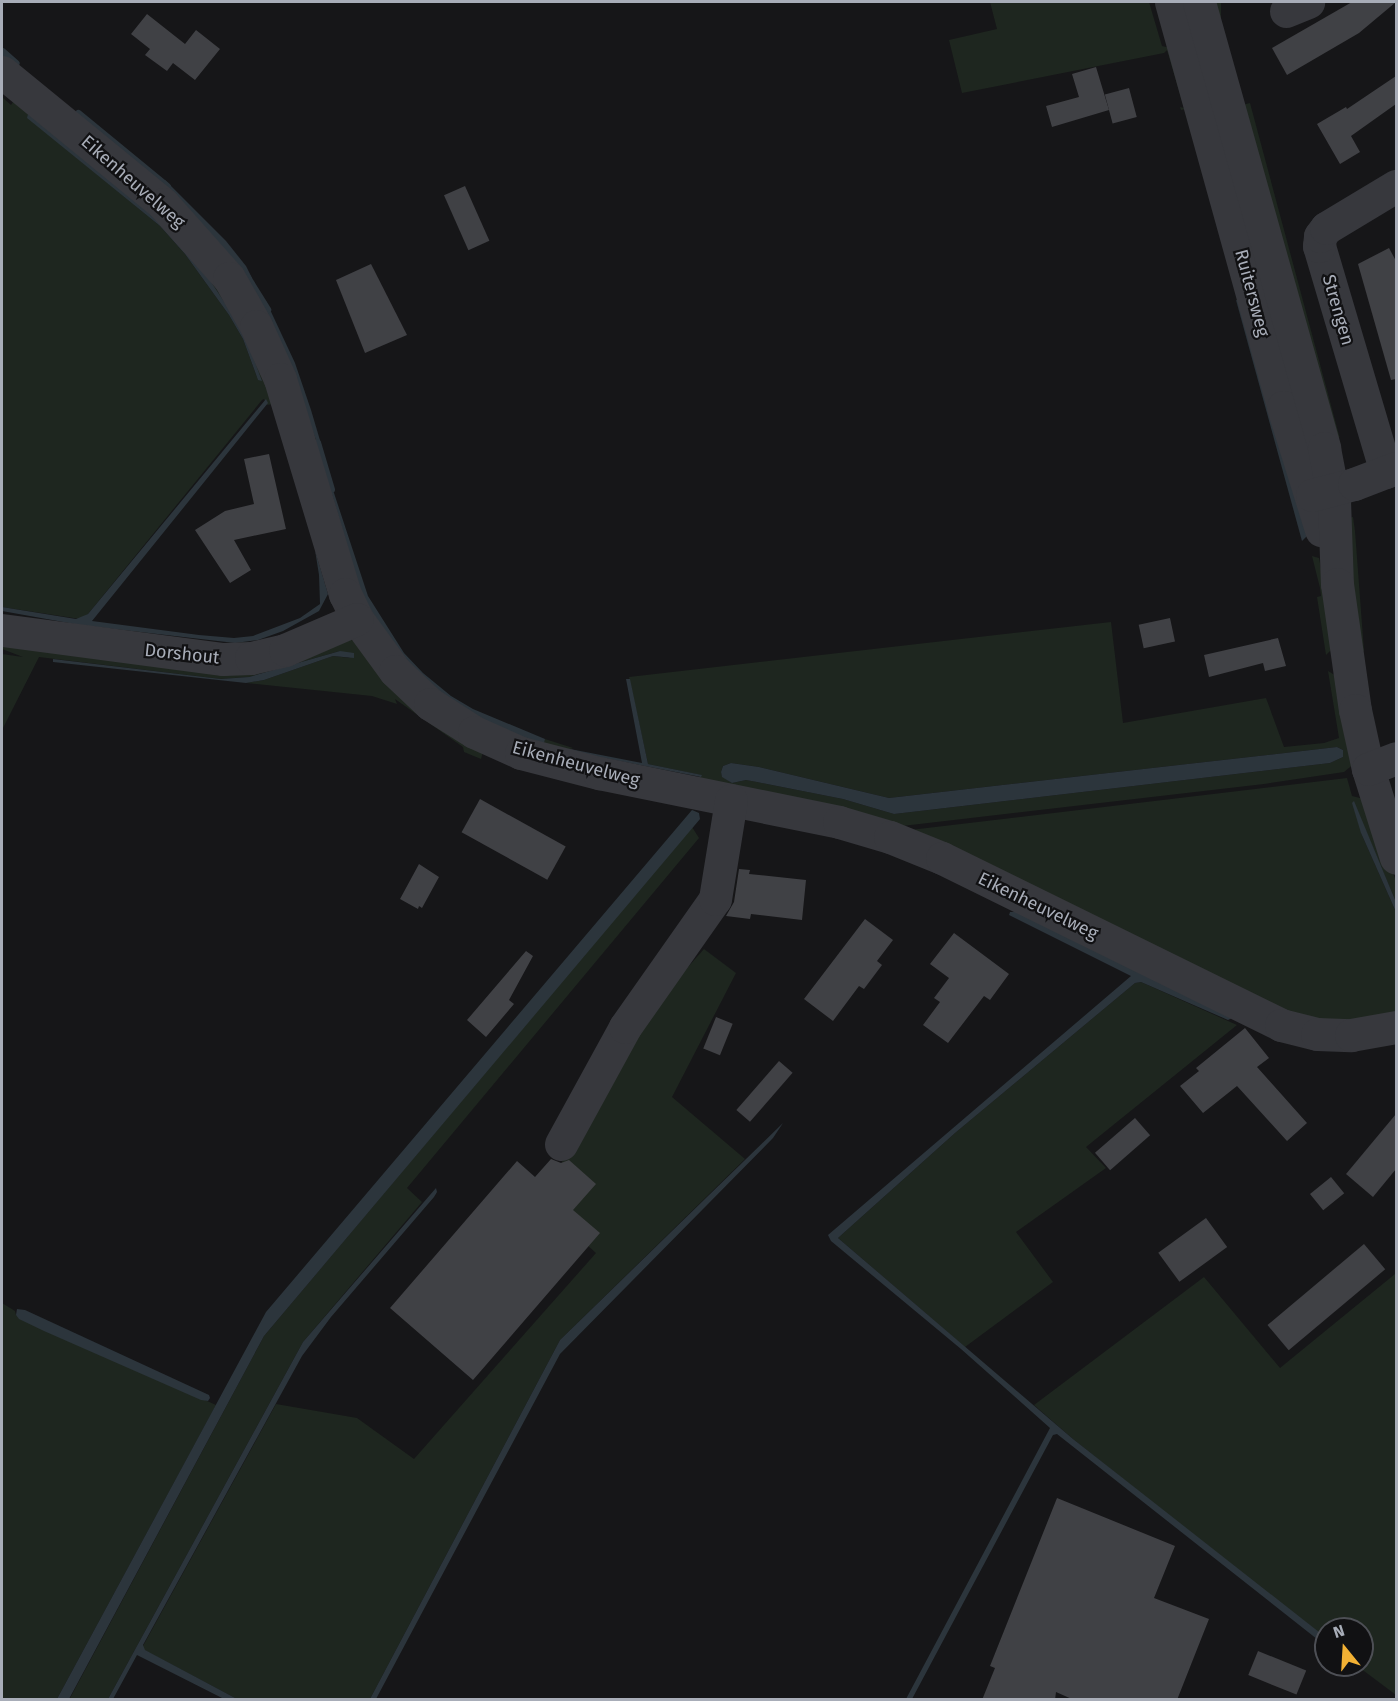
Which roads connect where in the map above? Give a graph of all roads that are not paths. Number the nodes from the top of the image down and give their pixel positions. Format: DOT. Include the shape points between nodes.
graph roads {
  1 [pos="1171,2"];
  2 [pos="1199,2"];
  3 [pos="2,72"];
  4 [pos="1396,186"];
  5 [pos="1391,470"];
  6 [pos="1321,492"];
  7 [pos="357,620"];
  8 [pos="2,630"];
  9 [pos="1382,763"];
  10 [pos="731,800"];
  11 [pos="1396,858"];
  12 [pos="1396,1027"];
  13 [pos="561,1144"];
  1 -- 6 [label="street, Ruitersweg"];
  2 -- 6 [label="street, Ruitersweg" via="1312,398"];
  3 -- 7 [label="street, Eikenheuvelweg" via="163,204 229,278 280,379 345,594"];
  4 -- 5 [label="street, Strengen" via="1326,228 1319,246"];
  5 -- 6 [label="street"];
  6 -- 9 [label="street, Ruitersweg" via="1355,710"];
  7 -- 8 [label="street, Dorshout" via="277,653 223,660"];
  7 -- 10 [label="street, Eikenheuvelweg" via="411,689 474,732 521,753 573,767"];
  9 -- 11 [label="street, Ruitersweg"];
  10 -- 12 [label="street, Eikenheuvelweg" via="857,827 942,858 1281,1024 1317,1034 1351,1035"];
  10 -- 13 [label="street" via="715,899 625,1027"];
}
